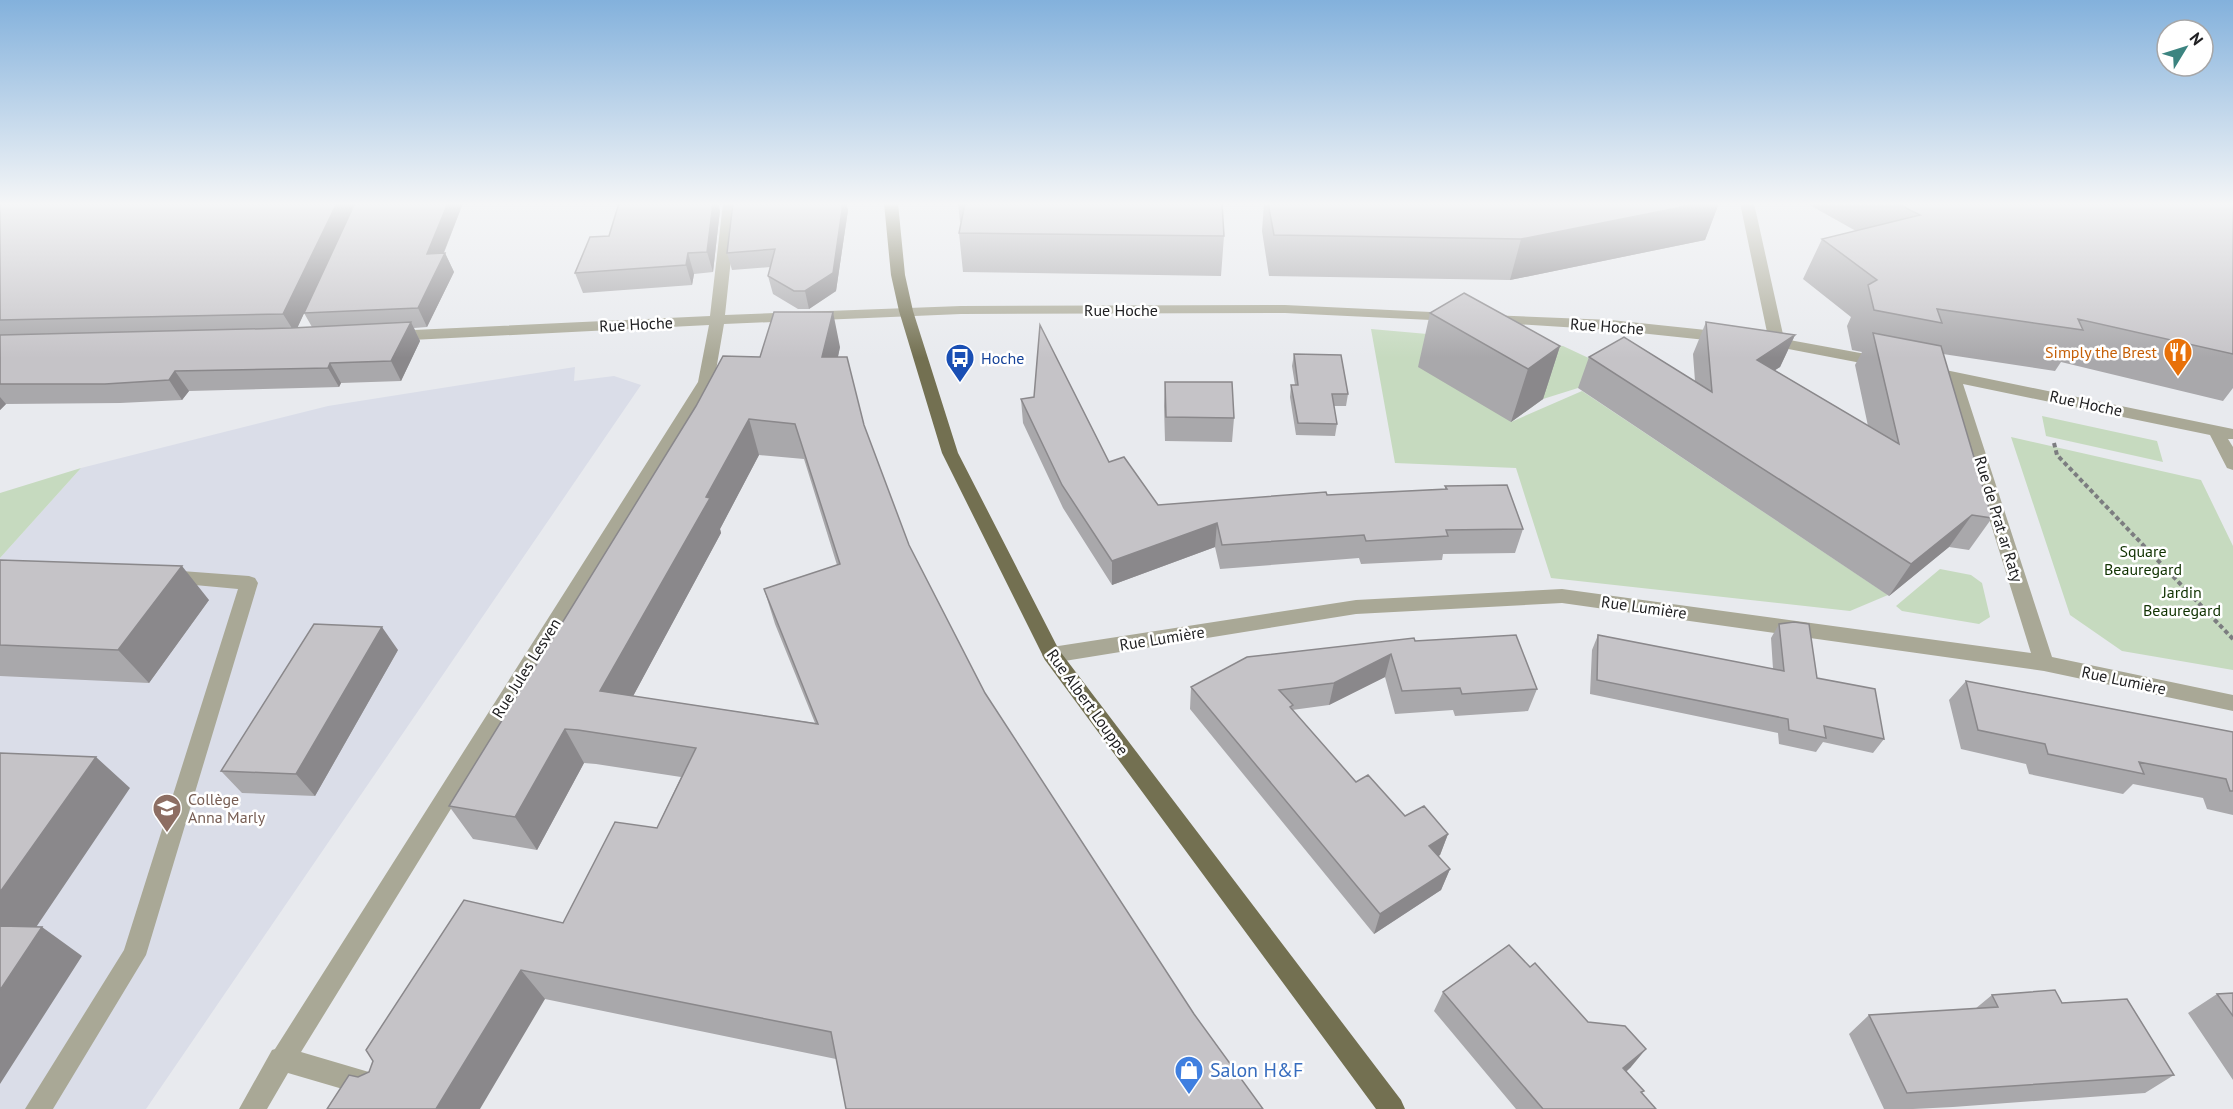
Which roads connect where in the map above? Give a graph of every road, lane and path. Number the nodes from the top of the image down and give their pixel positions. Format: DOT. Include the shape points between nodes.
graph roads {
  1 [pos="724,255"];
  2 [pos="896,255"];
  3 [pos="1758,255"];
  4 [pos="906,311"];
  5 [pos="717,319"];
  6 [pos="373,337"];
  7 [pos="1777,342"];
  8 [pos="1953,376"];
  9 [pos="2216,430"];
  10 [pos="2233,434"];
  11 [pos="2054,442"];
  12 [pos="2233,464"];
  13 [pos="147,576"];
  14 [pos="2233,639"];
  15 [pos="1052,655"];
  16 [pos="2044,663"];
  17 [pos="2233,703"];
  18 [pos="281,1059"];
  19 [pos="389,1089"];
  20 [pos="38,1109"];
  21 [pos="252,1109"];
  22 [pos="1392,1109"];
  1 -- 5 [label="street, Rue Jules Lesven"];
  2 -- 4 [label="main road, Rue Albert Louppe"];
  3 -- 7 [label="street"];
  4 -- 5 [label="street, Rue Hoche"];
  4 -- 7 [label="street, Rue Hoche" via="1285,309 1611,325"];
  4 -- 15 [label="main road, Rue Albert Louppe" via="950,453"];
  5 -- 6 [label="street, Rue Hoche"];
  5 -- 18 [label="street, Rue Jules Lesven" via="706,382"];
  7 -- 8 [label="street, Rue Hoche"];
  8 -- 9 [label="street, Rue Hoche"];
  8 -- 16 [label="street, Rue de Prat ar Raty"];
  9 -- 10 [label="street, Rue Hoche"];
  9 -- 12 [label="street"];
  11 -- 14 [label="path" via="2057,455"];
  13 -- 20 [label="street" via="249,583 135,955"];
  15 -- 16 [label="street, Rue Lumière" via="1356,607 1562,596"];
  15 -- 22 [label="main road, Rue Albert Louppe"];
  16 -- 17 [label="street, Rue Lumière"];
  18 -- 19 [label="street"];
  18 -- 21 [label="street, Rue Jules Lesven"];
}
